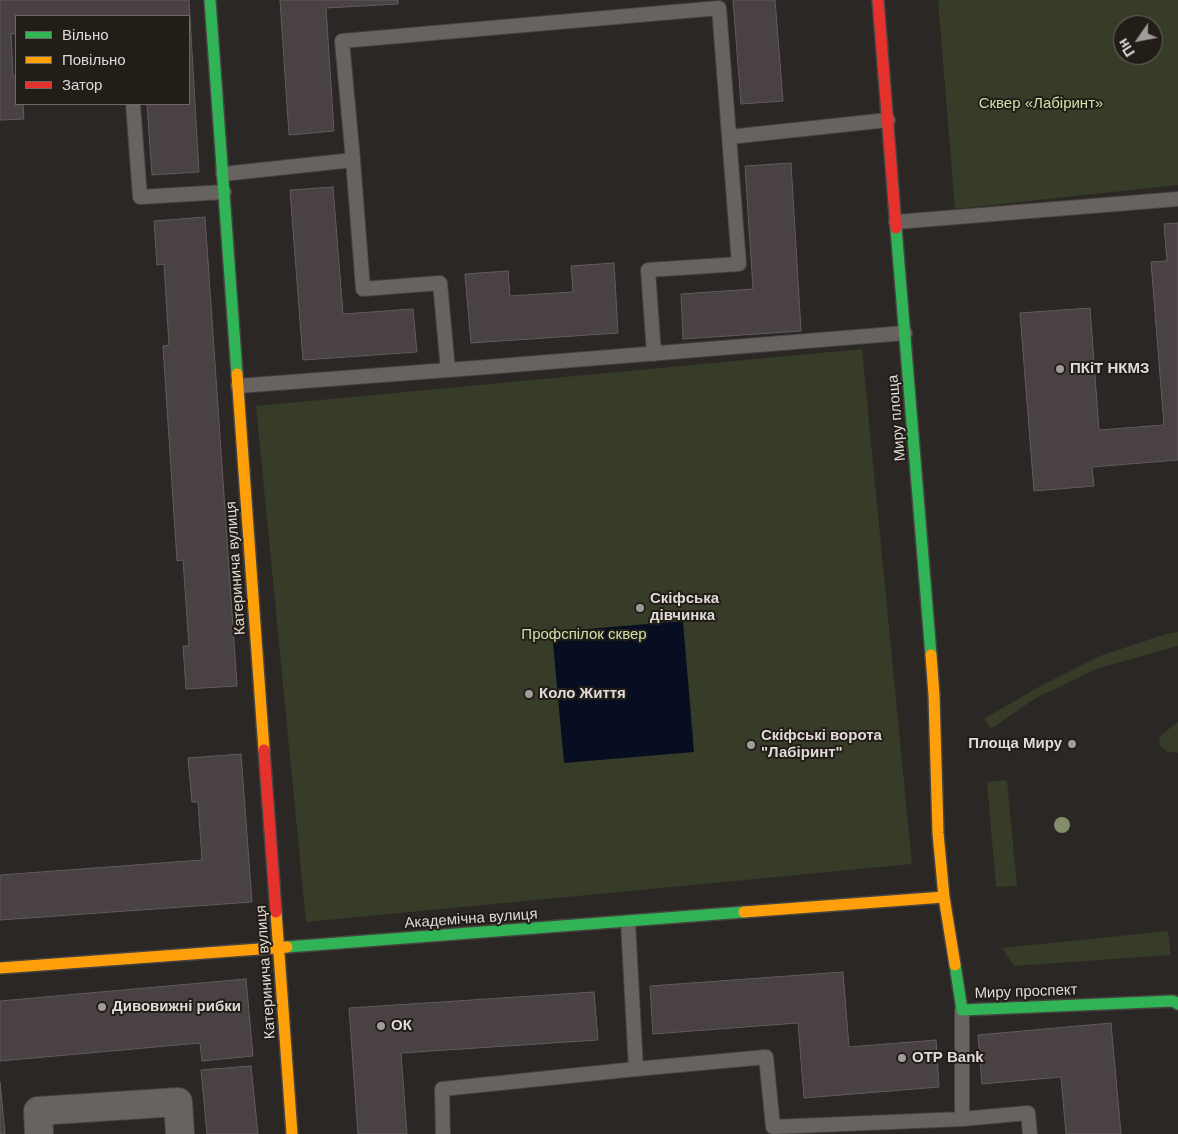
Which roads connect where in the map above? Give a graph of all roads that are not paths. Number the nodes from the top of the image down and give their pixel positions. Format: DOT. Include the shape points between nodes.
graph roads {
  1 [pos="210,0"];
  2 [pos="878,0"];
  3 [pos="133,105"];
  4 [pos="888,120"];
  5 [pos="729,136"];
  6 [pos="353,160"];
  7 [pos="223,174"];
  8 [pos="224,192"];
  9 [pos="1178,200"];
  10 [pos="896,222"];
  11 [pos="905,333"];
  12 [pos="654,354"];
  13 [pos="448,370"];
  14 [pos="238,386"];
  15 [pos="938,833"];
  16 [pos="944,897"];
  17 [pos="628,922"];
  18 [pos="279,948"];
  19 [pos="0,968"];
  20 [pos="1178,1004"];
  21 [pos="962,1010"];
  22 [pos="636,1068"];
  23 [pos="962,1119"];
  24 [pos="39,1134"];
  25 [pos="180,1134"];
  26 [pos="292,1134"];
  27 [pos="444,1134"];
  28 [pos="1030,1134"];
  1 -- 7 [label="street, Катеринича вулиця"];
  2 -- 4 [label="street, Миру площа"];
  3 -- 8 [label="lane" via="140,197"];
  4 -- 5 [label="lane"];
  4 -- 10 [label="street, Миру площа"];
  5 -- 6 [label="lane" via="719,8 342,41"];
  5 -- 12 [label="lane" via="739,264 648,270"];
  6 -- 7 [label="lane"];
  6 -- 13 [label="lane" via="362,290 440,283"];
  7 -- 8 [label="street, Катеринича вулиця"];
  8 -- 14 [label="street, Катеринича вулиця"];
  9 -- 10 [label="lane"];
  10 -- 11 [label="street, Миру площа"];
  11 -- 12 [label="lane"];
  11 -- 15 [label="street, Миру площа" via="934,695"];
  12 -- 13 [label="lane"];
  13 -- 14 [label="lane"];
  14 -- 18 [label="street, Катеринича вулиця"];
  15 -- 16 [label="street, Миру проспект"];
  16 -- 17 [label="street, Академічна вулиця"];
  16 -- 21 [label="street, Миру проспект"];
  17 -- 18 [label="street, Академічна вулиця"];
  17 -- 22 [label="lane"];
  18 -- 19 [label="street, Академічна вулиця"];
  18 -- 26 [label="street, Катеринича вулиця"];
  20 -- 21 [label="street, Миру проспект" via="1173,1001"];
  21 -- 23 [label="lane"];
  22 -- 23 [label="lane" via="766,1057 773,1127"];
  22 -- 27 [label="lane" via="442,1089"];
  23 -- 28 [label="lane" via="1028,1113"];
  24 -- 25 [label="street" via="38,1111 178,1102"];
}
